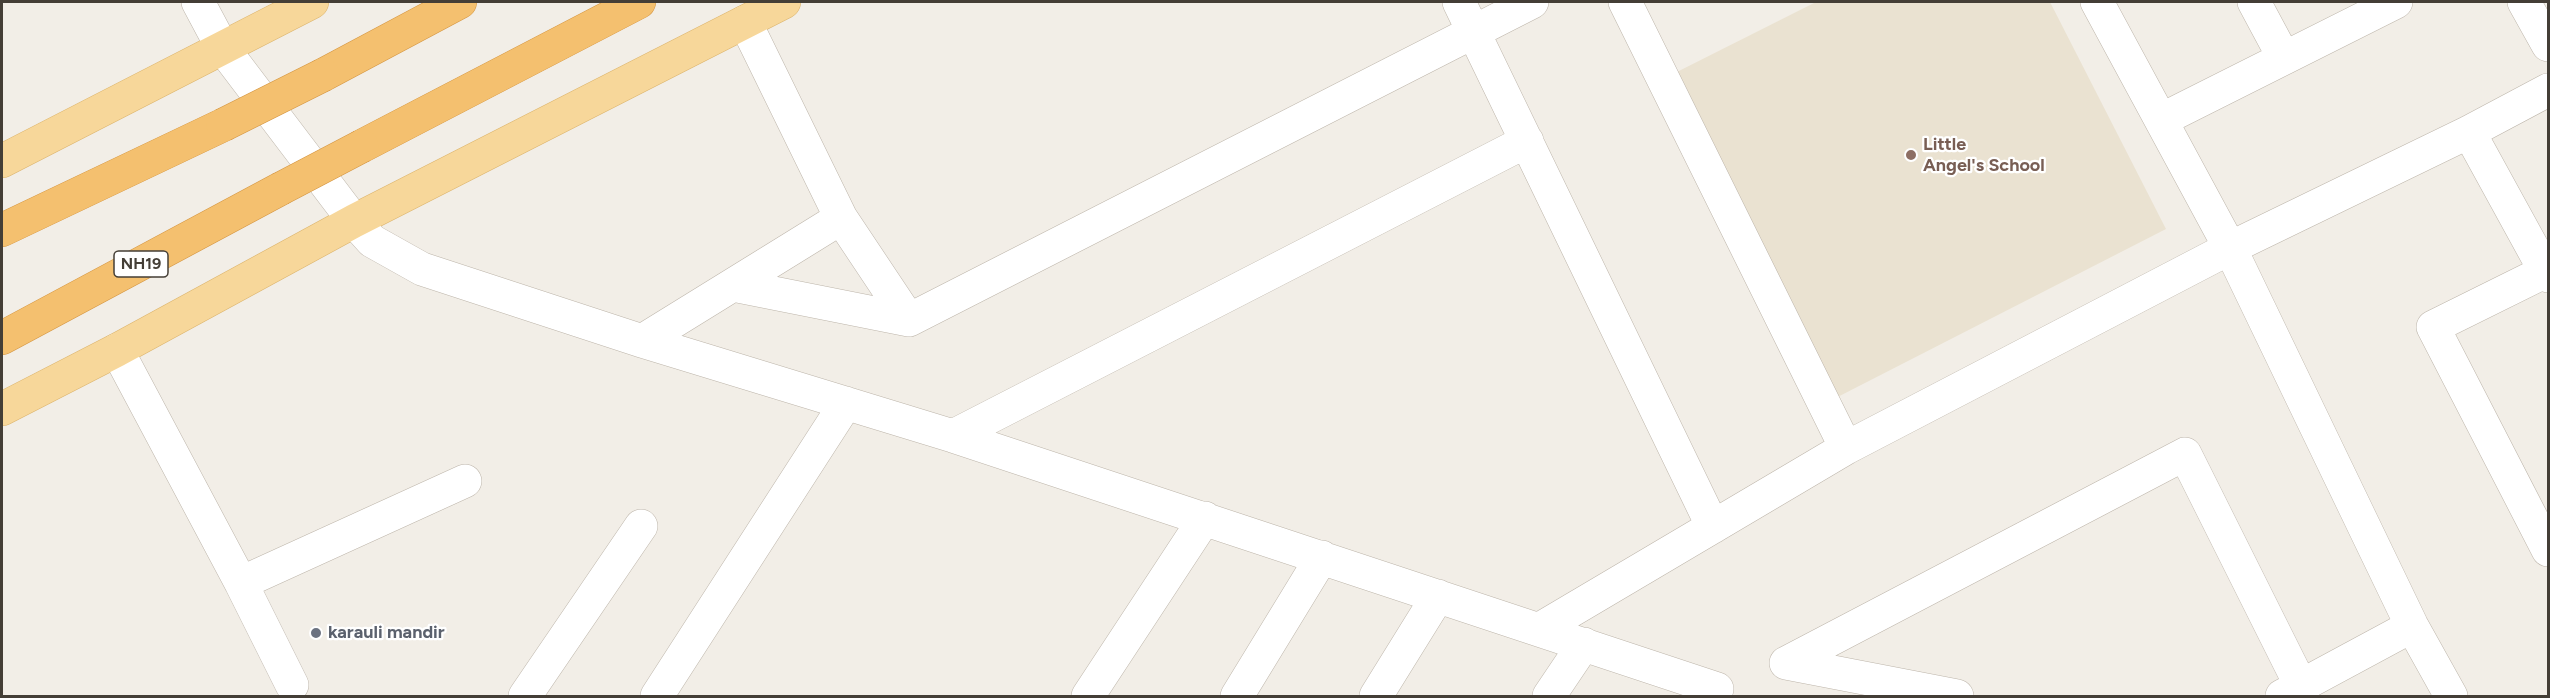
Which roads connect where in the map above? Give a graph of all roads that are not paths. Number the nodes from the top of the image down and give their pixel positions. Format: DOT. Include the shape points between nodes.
graph roads {
  1 [pos="198,2"];
  2 [pos="312,2"];
  3 [pos="460,2"];
  4 [pos="639,2"];
  5 [pos="784,2"];
  6 [pos="1459,2"];
  7 [pos="1532,2"];
  8 [pos="1625,2"];
  9 [pos="2097,2"];
  10 [pos="2254,2"];
  11 [pos="2396,2"];
  12 [pos="2524,2"];
  13 [pos="745,22"];
  14 [pos="1473,30"];
  15 [pos="2548,45"];
  16 [pos="222,47"];
  17 [pos="2284,58"];
  18 [pos="2548,90"];
  19 [pos="2161,120"];
  20 [pos="2469,132"];
  21 [pos="1527,141"];
  22 [pos="2,161"];
  23 [pos="841,219"];
  24 [pos="354,221"];
  25 [pos="2,230"];
  26 [pos="2230,248"];
  27 [pos="2548,272"];
  28 [pos="733,285"];
  29 [pos="909,320"];
  30 [pos="2,338"];
  31 [pos="642,341"];
  32 [pos="117,350"];
  33 [pos="846,403"];
  34 [pos="2,409"];
  35 [pos="954,436"];
  36 [pos="1846,448"];
  37 [pos="465,481"];
  38 [pos="1204,518"];
  39 [pos="641,526"];
  40 [pos="1713,527"];
  41 [pos="2548,550"];
  42 [pos="1322,557"];
  43 [pos="241,584"];
  44 [pos="1438,596"];
  45 [pos="2412,626"];
  46 [pos="1540,629"];
  47 [pos="1584,644"];
  48 [pos="292,685"];
  49 [pos="1717,689"];
  50 [pos="2291,691"];
  51 [pos="525,696"];
  52 [pos="657,696"];
  53 [pos="1088,696"];
  54 [pos="1237,696"];
  55 [pos="1376,696"];
  56 [pos="1549,696"];
  57 [pos="1957,696"];
  58 [pos="2451,696"];
  1 -- 16 [label="street"];
  2 -- 16 [label="main road"];
  3 -- 25 [label="highway, bridge" via="313,80"];
  4 -- 30 [label="highway, NH19, bridge"];
  5 -- 13 [label="main road"];
  6 -- 14 [label="street"];
  7 -- 14 [label="street"];
  8 -- 36 [label="street"];
  9 -- 19 [label="street"];
  10 -- 17 [label="street"];
  11 -- 17 [label="street"];
  12 -- 15 [label="street"];
  13 -- 23 [label="street"];
  13 -- 24 [label="main road"];
  14 -- 21 [label="street"];
  14 -- 29 [label="street"];
  16 -- 22 [label="main road"];
  16 -- 24 [label="street"];
  17 -- 19 [label="street"];
  18 -- 20 [label="street"];
  19 -- 26 [label="street"];
  20 -- 26 [label="street"];
  20 -- 27 [label="street"];
  21 -- 35 [label="street"];
  21 -- 40 [label="street"];
  23 -- 28 [label="street"];
  23 -- 29 [label="street"];
  24 -- 31 [label="street" via="372,241 422,269"];
  24 -- 32 [label="main road"];
  26 -- 36 [label="street"];
  26 -- 45 [label="street"];
  27 -- 41 [label="street" via="2433,327"];
  28 -- 29 [label="street"];
  28 -- 31 [label="street"];
  31 -- 33 [label="street"];
  32 -- 34 [label="main road"];
  32 -- 43 [label="street"];
  33 -- 35 [label="street"];
  33 -- 52 [label="street"];
  35 -- 38 [label="street"];
  36 -- 40 [label="street"];
  37 -- 43 [label="street"];
  38 -- 42 [label="street"];
  38 -- 53 [label="street"];
  39 -- 51 [label="street"];
  40 -- 46 [label="street"];
  42 -- 44 [label="street"];
  42 -- 54 [label="street"];
  43 -- 48 [label="street"];
  44 -- 46 [label="street"];
  44 -- 55 [label="street"];
  45 -- 50 [label="street"];
  45 -- 58 [label="street"];
  46 -- 47 [label="street"];
  47 -- 49 [label="street"];
  47 -- 56 [label="street"];
  50 -- 57 [label="street" via="2185,454 1786,663"];
}
